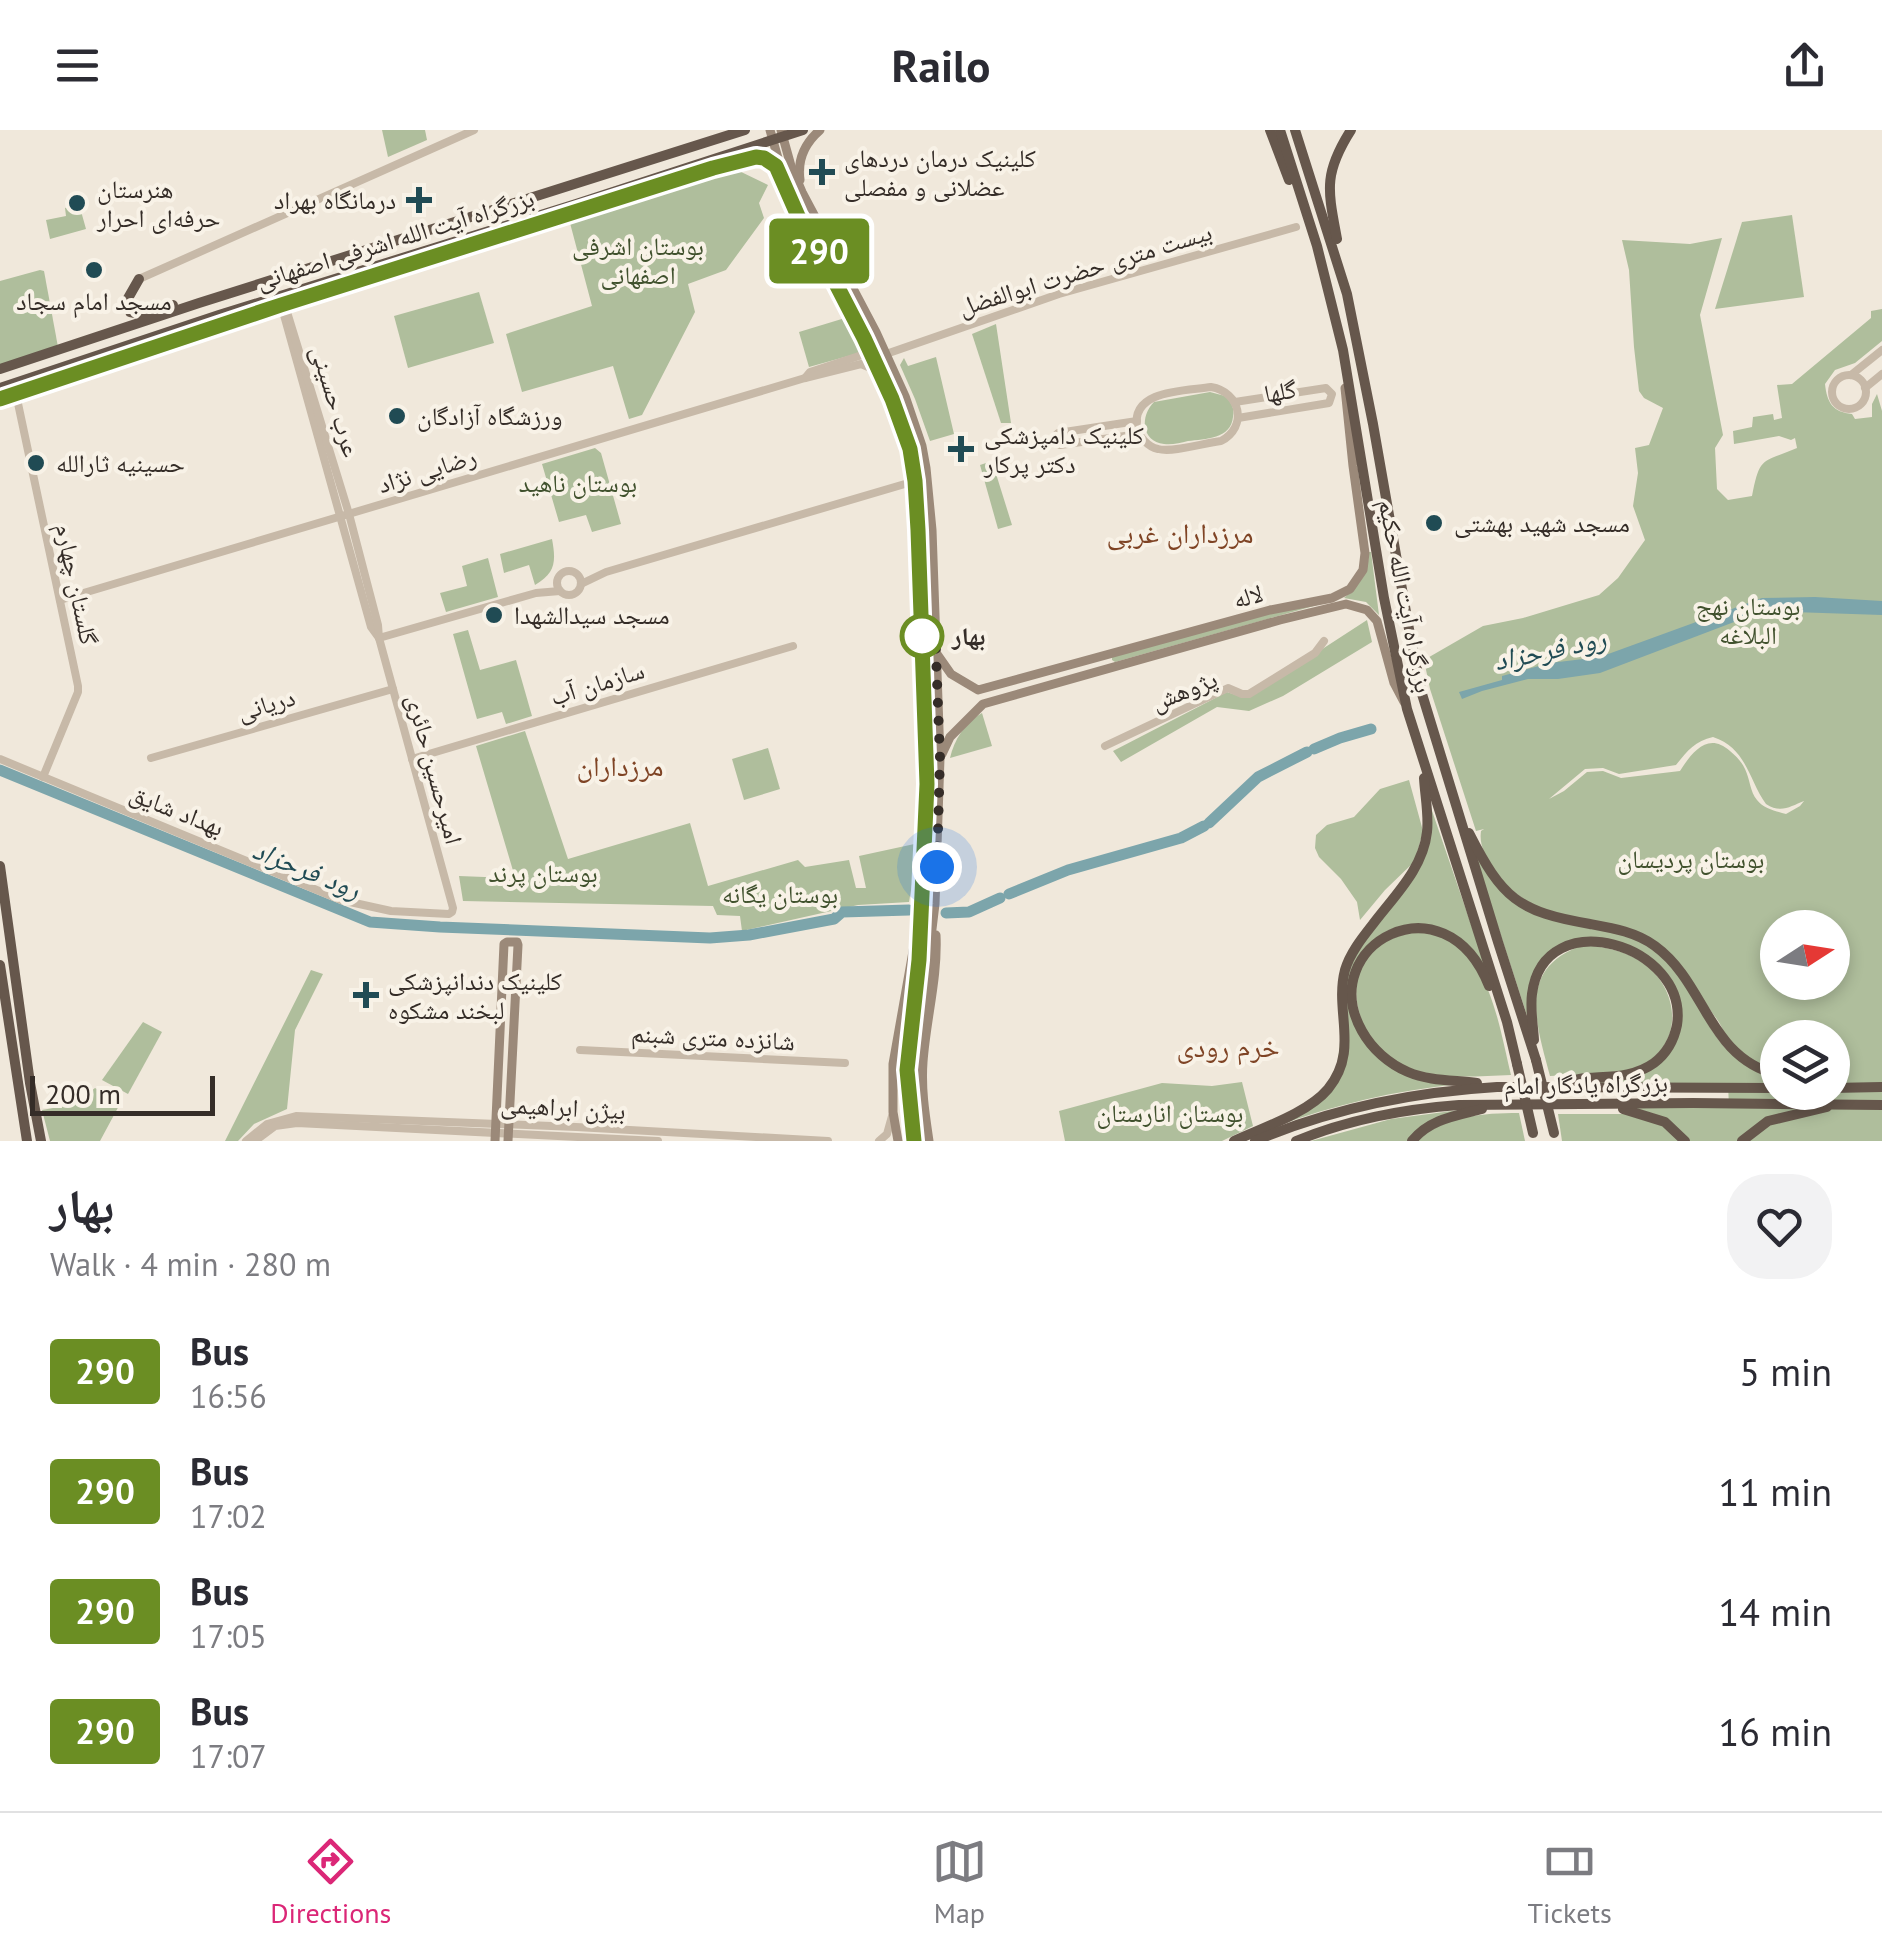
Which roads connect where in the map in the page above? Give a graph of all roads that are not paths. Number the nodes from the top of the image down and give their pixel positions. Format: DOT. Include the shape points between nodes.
graph roads {
  1 [pos="474,130"];
  2 [pos="726,130"];
  3 [pos="745,130"];
  4 [pos="803,130"];
  5 [pos="820,130"];
  6 [pos="1270,130"];
  7 [pos="1280,130"];
  8 [pos="1295,130"];
  9 [pos="1351,130"];
  10 [pos="777,134"];
  11 [pos="696,146"];
  12 [pos="784,184"];
  13 [pos="802,192"];
  14 [pos="578,208"];
  15 [pos="818,224"];
  16 [pos="1296,227"];
  17 [pos="807,232"];
  18 [pos="1317,246"];
  19 [pos="139,279"];
  20 [pos="1347,294"];
  21 [pos="283,301"];
  22 [pos="199,303"];
  23 [pos="864,338"];
  24 [pos="1343,350"];
  25 [pos="1882,350"];
  26 [pos="886,354"];
  27 [pos="0,370"];
  28 [pos="880,372"];
  29 [pos="1882,374"];
  30 [pos="1852,375"];
  31 [pos="804,378"];
  32 [pos="0,388"];
  33 [pos="1865,388"];
  34 [pos="16,394"];
  35 [pos="0,399"];
  36 [pos="1235,402"];
  37 [pos="1238,418"];
  38 [pos="1137,420"];
  39 [pos="1140,434"];
  40 [pos="915,481"];
  41 [pos="345,516"];
  42 [pos="574,572"];
  43 [pos="606,572"];
  44 [pos="581,584"];
  45 [pos="558,586"];
  46 [pos="60,600"];
  47 [pos="378,638"];
  48 [pos="1324,641"];
  49 [pos="793,646"];
  50 [pos="936,652"];
  51 [pos="392,689"];
  52 [pos="1407,709"];
  53 [pos="1105,746"];
  54 [pos="151,758"];
  55 [pos="940,758"];
  56 [pos="412,759"];
  57 [pos="0,760"];
  58 [pos="1423,762"];
  59 [pos="43,777"];
  60 [pos="1456,806"];
  61 [pos="0,866"];
  62 [pos="922,902"];
  63 [pos="454,910"];
  64 [pos="0,965"];
  65 [pos="501,1012"];
  66 [pos="515,1013"];
  67 [pos="1507,1022"];
  68 [pos="580,1050"];
  69 [pos="1536,1060"];
  70 [pos="844,1063"];
  71 [pos="1760,1070"];
  72 [pos="1497,1087"];
  73 [pos="1551,1087"];
  74 [pos="1760,1088"];
  75 [pos="1850,1088"];
  76 [pos="1882,1088"];
  77 [pos="1760,1104"];
  78 [pos="1500,1105"];
  79 [pos="1608,1105"];
  80 [pos="1850,1106"];
  81 [pos="1882,1106"];
  82 [pos="1815,1110"];
  83 [pos="893,1112"];
  84 [pos="296,1120"];
  85 [pos="495,1132"];
  86 [pos="509,1133"];
  87 [pos="644,1136"];
  88 [pos="708,1138"];
  89 [pos="1533,1138"];
  90 [pos="1554,1138"];
  91 [pos="775,1140"];
  92 [pos="27,1141"];
  93 [pos="41,1141"];
  94 [pos="246,1141"];
  95 [pos="255,1141"];
  96 [pos="658,1141"];
  97 [pos="828,1141"];
  98 [pos="879,1141"];
  99 [pos="898,1141"];
  100 [pos="914,1141"];
  101 [pos="925,1141"];
  102 [pos="1234,1141"];
  103 [pos="1255,1141"];
  104 [pos="1296,1141"];
  105 [pos="1412,1141"];
  106 [pos="1685,1141"];
  107 [pos="1742,1141"];
  1 -- 19 [label="street"];
  2 -- 11 [label="street"];
  3 -- 11 [label="highway, بزرگراه آیت الله اشرفی اصفهانی"];
  4 -- 10 [label="highway, بزرگراه آیت الله اشرفی اصفهانی"];
  5 -- 13 [label="main road" via="800,160"];
  6 -- 18 [label="highway"];
  7 -- 18 [label="highway, بزرگراه آیت الله حکیم"];
  8 -- 20 [label="highway, بزرگراه آیت الله حکیم"];
  9 -- 20 [label="highway" via="1329,178"];
  10 -- 12 [label="main road"];
  10 -- 13 [label="main road"];
  10 -- 14 [label="highway, بزرگراه آیت الله اشرفی اصفهانی"];
  11 -- 22 [label="highway, بزرگراه آیت الله اشرفی اصفهانی"];
  12 -- 14 [label="main road" via="770,161 751,158"];
  12 -- 17 [label="main road"];
  13 -- 15 [label="main road"];
  14 -- 21 [label="highway, بزرگراه آیت الله اشرفی اصفهانی"];
  15 -- 17 [label="main road"];
  15 -- 26 [label="main road"];
  16 -- 26 [label="street, بیست متری حضرت ابوالفضل" via="1059,294"];
  17 -- 23 [label="main road"];
  18 -- 24 [label="highway, بزرگراه آیت الله حکیم"];
  19 -- 22 [label="highway" via="127,300 132,312"];
  20 -- 60 [label="highway, بزرگراه آیت الله حکیم" via="1422,694"];
  21 -- 32 [label="highway, بزرگراه آیت الله اشرفی اصفهانی"];
  21 -- 34 [label="main road"];
  21 -- 41 [label="street, عرب حسینی"];
  22 -- 27 [label="highway, بزرگراه آیت الله اشرفی اصفهانی"];
  23 -- 28 [label="main road"];
  23 -- 31 [label="street, رضایی نژاد" via="862,355"];
  24 -- 50 [label="main road, لاله" via="1365,553 1350,589 978,690 951,674"];
  24 -- 52 [label="highway, بزرگراه آیت الله حکیم"];
  25 -- 30 [label="street"];
  26 -- 50 [label="main road" via="926,468"];
  28 -- 31 [label="street, رضایی نژاد" via="861,364"];
  28 -- 40 [label="main road"];
  29 -- 33 [label="street"];
  30 -- 33 [label="street"];
  30 -- 33 [label="street" via="1834,384 1836,404 1858,406"];
  31 -- 41 [label="street, رضایی نژاد"];
  34 -- 35 [label="main road"];
  34 -- 46 [label="street, گلستان چهارم"];
  36 -- 37 [label="street"];
  36 -- 37 [label="street, گلها" via="1326,388 1332,394 1329,403"];
  36 -- 38 [label="street" via="1211,387 1157,396 1142,406"];
  37 -- 39 [label="street" via="1221,441 1158,449"];
  38 -- 39 [label="street"];
  38 -- 39 [label="street" via="1058,432 1051,440 1060,446"];
  40 -- 43 [label="street"];
  40 -- 62 [label="main road" via="927,784"];
  41 -- 46 [label="street, رضایی نژاد"];
  41 -- 47 [label="street, عرب حسینی"];
  42 -- 43 [label="street"];
  42 -- 44 [label="street"];
  42 -- 45 [label="street" via="564,572"];
  43 -- 44 [label="street"];
  44 -- 45 [label="street" via="572,595"];
  45 -- 47 [label="street"];
  46 -- 59 [label="street, گلستان چهارم" via="78,692"];
  47 -- 51 [label="street, امیرحسین حائری"];
  48 -- 53 [label="street, پژوهش" via="1249,694 1228,688"];
  49 -- 56 [label="street, سازمان آب"];
  50 -- 55 [label="main road"];
  51 -- 54 [label="street, دریانی"];
  51 -- 56 [label="street, امیرحسین حائری"];
  52 -- 55 [label="main road, لاله" via="1377,620 1346,604 983,704 950,737"];
  52 -- 58 [label="highway, بزرگراه آیت الله حکیم"];
  55 -- 101 [label="main road" via="935,904 915,1071"];
  56 -- 63 [label="street, امیرحسین حائری"];
  57 -- 59 [label="street, بهداد شایق"];
  58 -- 67 [label="highway, بزرگراه آیت الله حکیم"];
  58 -- 102 [label="highway" via="1424,848 1346,966 1345,1051 1336,1076 1312,1104"];
  59 -- 63 [label="street, بهداد شایق" via="341,900 392,911"];
  60 -- 69 [label="highway, بزرگراه آیت الله حکیم"];
  60 -- 71 [label="highway" via="1485,865 1510,896 1552,917 1615,928 1655,946 1678,967 1718,1034"];
  61 -- 93 [label="highway"];
  62 -- 83 [label="main road" via="893,1064"];
  62 -- 100 [label="main road" via="907,1070"];
  64 -- 92 [label="highway"];
  65 -- 66 [label="main road"];
  65 -- 66 [label="main road" via="504,944 511,941 518,945"];
  65 -- 85 [label="main road"];
  66 -- 86 [label="main road"];
  67 -- 72 [label="highway" via="1476,960 1442,932 1394,933 1370,948 1356,970 1356,1017 1390,1062 1418,1076"];
  67 -- 89 [label="highway, بزرگراه آیت الله حکیم, bridge"];
  68 -- 70 [label="street, شانزده متری شبنم"];
  69 -- 73 [label="highway" via="1532,990 1546,960 1562,948 1588,941 1626,949 1671,988 1676,1029 1656,1062 1632,1074"];
  69 -- 90 [label="highway, bridge"];
  72 -- 73 [label="highway, بزرگراه یادگار امام"];
  72 -- 103 [label="highway, بزرگراه یادگار امام" via="1362,1105"];
  73 -- 74 [label="highway, بزرگراه یادگار امام"];
  75 -- 76 [label="highway"];
  77 -- 79 [label="highway, بزرگراه یادگار امام"];
  78 -- 79 [label="highway, بزرگراه یادگار امام"];
  78 -- 104 [label="highway, بزرگراه یادگار امام" via="1402,1112"];
  78 -- 105 [label="highway" via="1439,1120"];
  79 -- 106 [label="highway" via="1665,1122"];
  80 -- 81 [label="highway, بزرگراه یادگار امام"];
  82 -- 107 [label="highway" via="1768,1121"];
  83 -- 98 [label="street"];
  83 -- 99 [label="main road"];
  84 -- 85 [label="street, بیژن ابراهیمی"];
  84 -- 94 [label="street" via="266,1124"];
  84 -- 95 [label="street"];
  85 -- 86 [label="street, بیژن ابراهیمی"];
  86 -- 87 [label="street, بیژن ابراهیمی"];
  87 -- 88 [label="street, بیژن ابراهیمی"];
  87 -- 96 [label="street, بیژن ابراهیمی"];
  88 -- 91 [label="street, بیژن ابراهیمی"];
  91 -- 97 [label="street, بیژن ابراهیمی"];
}
